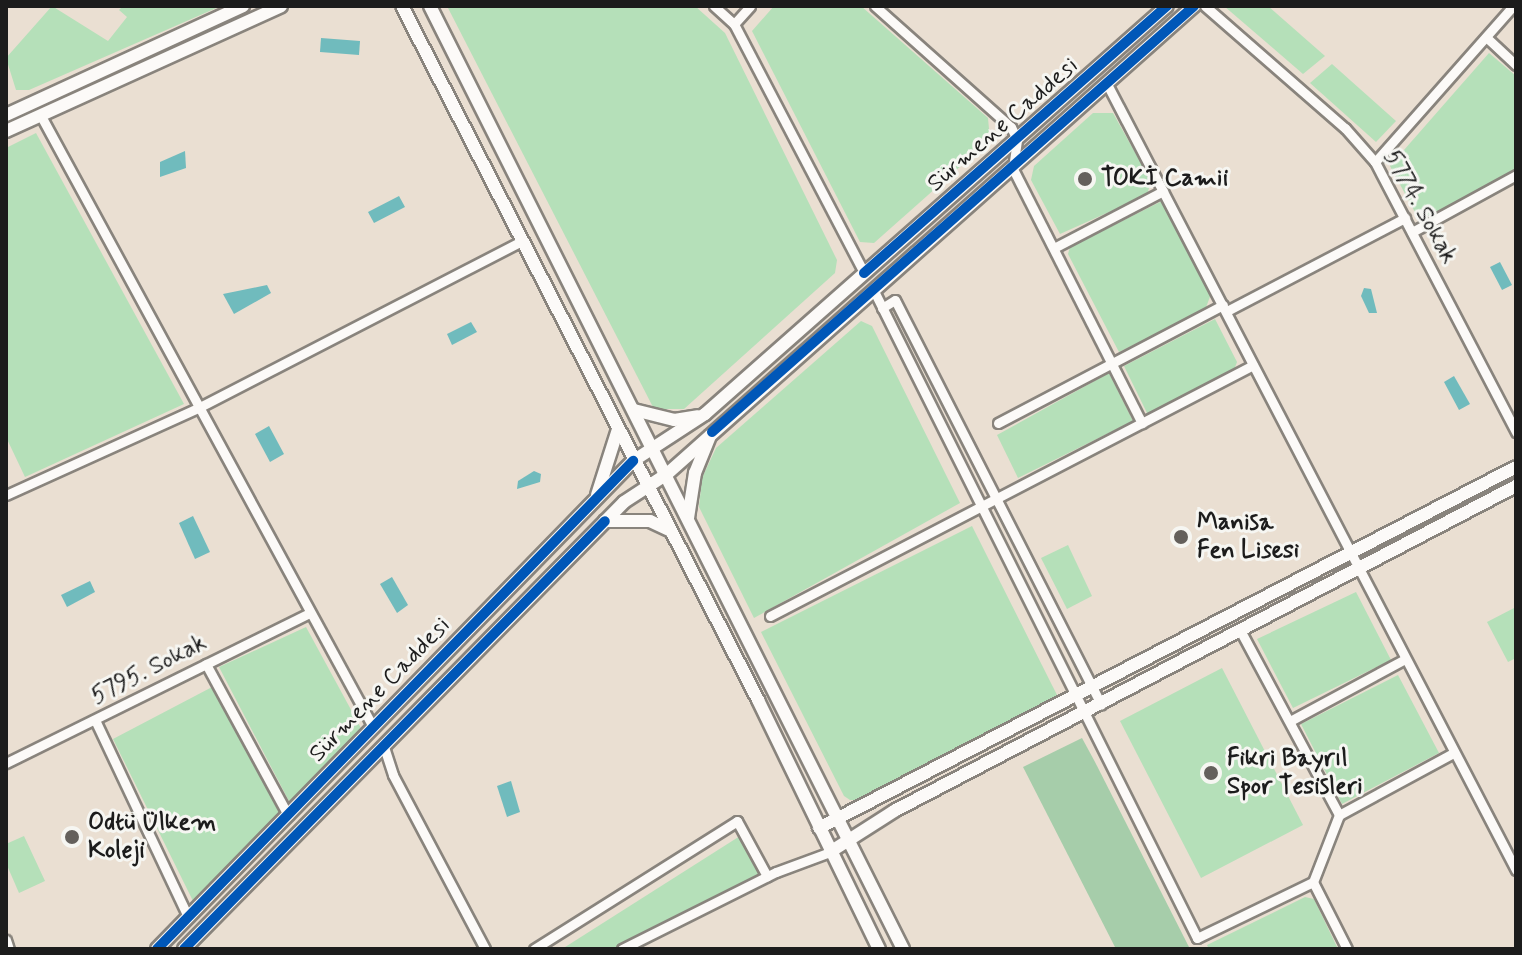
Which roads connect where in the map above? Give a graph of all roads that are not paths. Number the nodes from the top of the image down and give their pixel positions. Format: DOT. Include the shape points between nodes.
graph roads {
  1 [pos="243,6"];
  2 [pos="281,6"];
  3 [pos="402,6"];
  4 [pos="430,6"];
  5 [pos="714,6"];
  6 [pos="750,6"];
  7 [pos="875,6"];
  8 [pos="1167,6"];
  9 [pos="1194,6"];
  10 [pos="1205,6"];
  11 [pos="1513,6"];
  12 [pos="734,24"];
  13 [pos="1486,37"];
  14 [pos="1516,65"];
  15 [pos="1107,84"];
  16 [pos="6,115"];
  17 [pos="41,116"];
  18 [pos="6,131"];
  19 [pos="1017,140"];
  20 [pos="1375,162"];
  21 [pos="1013,169"];
  22 [pos="1516,175"];
  23 [pos="1163,191"];
  24 [pos="1405,218"];
  25 [pos="1412,232"];
  26 [pos="520,242"];
  27 [pos="1054,248"];
  28 [pos="864,273"];
  29 [pos="874,291"];
  30 [pos="882,308"];
  31 [pos="1225,308"];
  32 [pos="1112,363"];
  33 [pos="1253,365"];
  34 [pos="198,408"];
  35 [pos="634,410"];
  36 [pos="705,414"];
  37 [pos="998,423"];
  38 [pos="1142,423"];
  39 [pos="618,429"];
  40 [pos="712,432"];
  41 [pos="1516,432"];
  42 [pos="653,447"];
  43 [pos="633,461"];
  44 [pos="1516,467"];
  45 [pos="667,474"];
  46 [pos="1516,486"];
  47 [pos="648,488"];
  48 [pos="6,495"];
  49 [pos="997,500"];
  50 [pos="593,503"];
  51 [pos="982,507"];
  52 [pos="605,521"];
  53 [pos="688,521"];
  54 [pos="671,531"];
  55 [pos="1351,554"];
  56 [pos="1358,570"];
  57 [pos="309,613"];
  58 [pos="770,616"];
  59 [pos="1240,630"];
  60 [pos="1405,659"];
  61 [pos="206,664"];
  62 [pos="1093,689"];
  63 [pos="1076,698"];
  64 [pos="1101,705"];
  65 [pos="1083,715"];
  66 [pos="95,720"];
  67 [pos="1290,721"];
  68 [pos="373,727"];
  69 [pos="384,747"];
  70 [pos="1453,753"];
  71 [pos="6,763"];
  72 [pos="288,815"];
  73 [pos="1339,815"];
  74 [pos="838,819"];
  75 [pos="819,828"];
  76 [pos="849,843"];
  77 [pos="830,852"];
  78 [pos="1516,870"];
  79 [pos="767,876"];
  80 [pos="1313,882"];
  81 [pos="188,917"];
  82 [pos="196,936"];
  83 [pos="1197,938"];
  84 [pos="6,940"];
  85 [pos="9,949"];
  86 [pos="157,949"];
  87 [pos="184,949"];
  88 [pos="485,949"];
  89 [pos="534,949"];
  90 [pos="622,949"];
  91 [pos="879,949"];
  92 [pos="903,949"];
  93 [pos="1202,949"];
  94 [pos="1347,949"];
  1 -- 16 [label="main road"];
  2 -- 17 [label="main road"];
  3 -- 26 [label="main road"];
  4 -- 35 [label="main road"];
  5 -- 12 [label="street"];
  6 -- 12 [label="street"];
  7 -- 19 [label="street" via="1011,127"];
  8 -- 19 [label="main road, Sürmene Caddesi"];
  9 -- 15 [label="main road, Sürmene Caddesi"];
  10 -- 20 [label="street, 5774. Sokak" via="1345,128"];
  11 -- 13 [label="street"];
  12 -- 28 [label="street"];
  13 -- 14 [label="street"];
  13 -- 20 [label="street"];
  15 -- 21 [label="main road, Sürmene Caddesi"];
  15 -- 23 [label="street"];
  17 -- 18 [label="main road"];
  17 -- 34 [label="street"];
  19 -- 21 [label="street"];
  19 -- 28 [label="main road, Sürmene Caddesi"];
  20 -- 24 [label="street, 5774. Sokak"];
  21 -- 27 [label="street"];
  21 -- 29 [label="main road, Sürmene Caddesi"];
  22 -- 25 [label="street"];
  23 -- 27 [label="street"];
  23 -- 31 [label="street"];
  24 -- 25 [label="street, 5774. Sokak"];
  24 -- 31 [label="street"];
  25 -- 41 [label="street, 5774. Sokak"];
  26 -- 34 [label="street"];
  26 -- 39 [label="main road"];
  27 -- 32 [label="street"];
  28 -- 36 [label="main road, Sürmene Caddesi"];
  29 -- 30 [label="street"];
  29 -- 40 [label="main road, Sürmene Caddesi"];
  30 -- 49 [label="street" via="895,300"];
  30 -- 51 [label="street"];
  31 -- 32 [label="street"];
  31 -- 33 [label="street"];
  32 -- 37 [label="street"];
  32 -- 38 [label="street"];
  33 -- 38 [label="street"];
  33 -- 55 [label="street"];
  34 -- 48 [label="street"];
  34 -- 57 [label="street"];
  35 -- 36 [label="main road" via="674,420"];
  35 -- 42 [label="main road"];
  36 -- 42 [label="main road, Sürmene Caddesi"];
  38 -- 49 [label="street"];
  39 -- 43 [label="main road"];
  39 -- 50 [label="main road"];
  40 -- 45 [label="main road, Sürmene Caddesi"];
  40 -- 53 [label="main road" via="695,473"];
  42 -- 43 [label="main road, Sürmene Caddesi"];
  42 -- 45 [label="main road"];
  43 -- 47 [label="main road"];
  43 -- 50 [label="main road, Sürmene Caddesi"];
  44 -- 55 [label="main road"];
  45 -- 47 [label="main road, Sürmene Caddesi"];
  45 -- 53 [label="main road"];
  46 -- 56 [label="main road"];
  47 -- 52 [label="main road, Sürmene Caddesi"];
  47 -- 54 [label="main road"];
  49 -- 51 [label="street"];
  49 -- 62 [label="street"];
  50 -- 68 [label="main road, Sürmene Caddesi"];
  51 -- 58 [label="street"];
  51 -- 63 [label="street"];
  52 -- 54 [label="main road" via="650,521"];
  52 -- 69 [label="main road, Sürmene Caddesi"];
  53 -- 74 [label="main road"];
  54 -- 75 [label="main road"];
  55 -- 56 [label="street"];
  55 -- 62 [label="main road"];
  56 -- 59 [label="main road"];
  56 -- 60 [label="street"];
  57 -- 61 [label="street, 5795. Sokak"];
  57 -- 68 [label="street"];
  59 -- 64 [label="main road"];
  59 -- 67 [label="street"];
  60 -- 67 [label="street"];
  60 -- 70 [label="street"];
  61 -- 66 [label="street, 5795. Sokak"];
  61 -- 72 [label="street"];
  62 -- 63 [label="main road"];
  62 -- 64 [label="street"];
  63 -- 65 [label="street"];
  63 -- 74 [label="main road"];
  64 -- 65 [label="main road"];
  65 -- 76 [label="main road" via="894,811"];
  65 -- 83 [label="street"];
  66 -- 71 [label="street, 5795. Sokak"];
  66 -- 81 [label="street"];
  67 -- 73 [label="street"];
  68 -- 69 [label="main road"];
  68 -- 72 [label="main road, Sürmene Caddesi"];
  69 -- 82 [label="main road, Sürmene Caddesi"];
  69 -- 88 [label="street" via="393,775"];
  70 -- 73 [label="street"];
  70 -- 78 [label="street"];
  72 -- 81 [label="main road, Sürmene Caddesi"];
  73 -- 80 [label="street"];
  74 -- 75 [label="main road"];
  74 -- 76 [label="main road"];
  75 -- 77 [label="main road"];
  76 -- 77 [label="main road"];
  76 -- 92 [label="main road"];
  77 -- 79 [label="street"];
  77 -- 91 [label="main road"];
  79 -- 89 [label="street" via="737,821"];
  79 -- 90 [label="street"];
  80 -- 83 [label="street"];
  80 -- 94 [label="street"];
  81 -- 82 [label="main road"];
  81 -- 86 [label="main road, Sürmene Caddesi"];
  82 -- 87 [label="main road, Sürmene Caddesi"];
  83 -- 93 [label="street"];
  84 -- 85 [label="street"];
}
